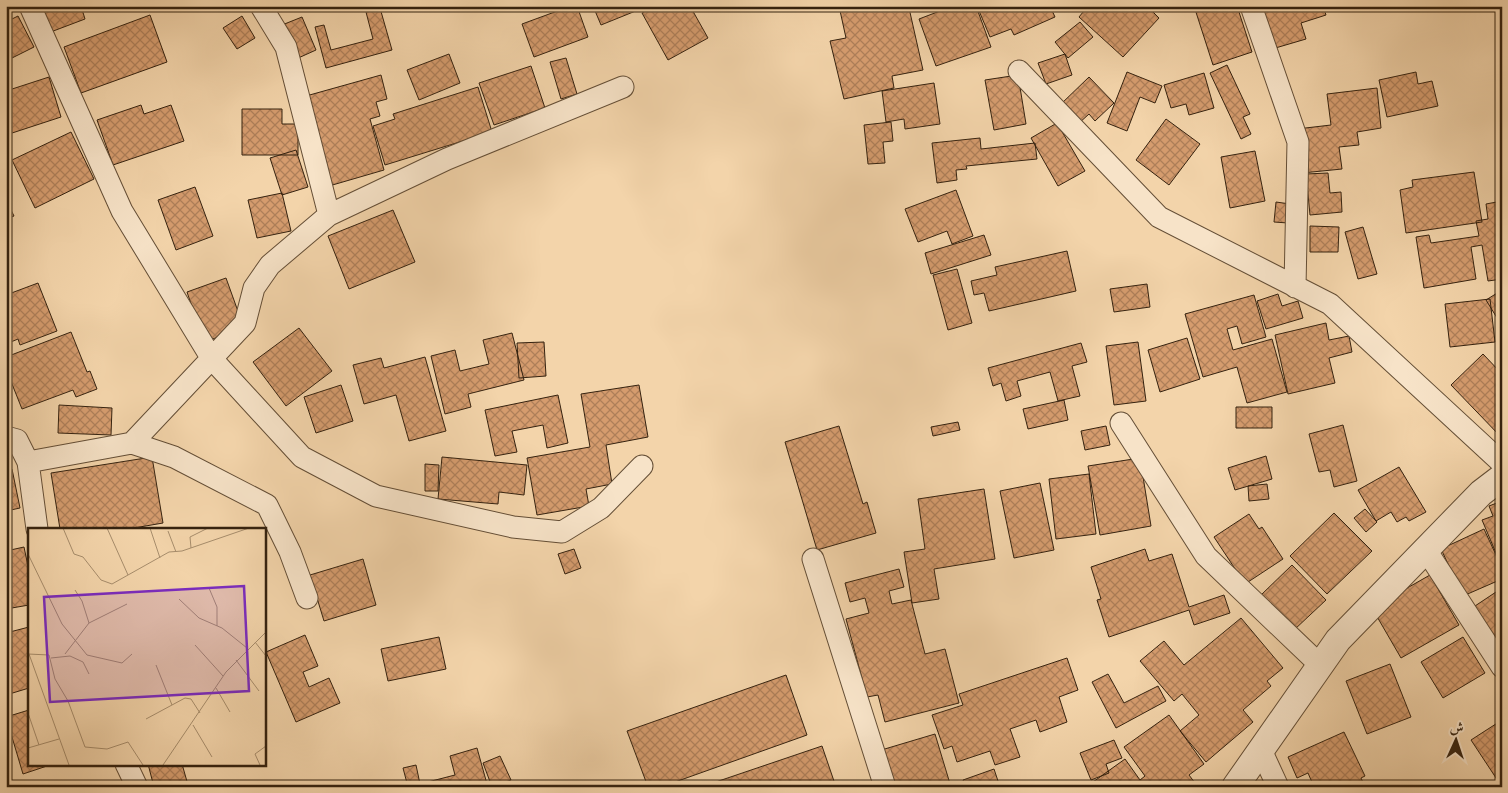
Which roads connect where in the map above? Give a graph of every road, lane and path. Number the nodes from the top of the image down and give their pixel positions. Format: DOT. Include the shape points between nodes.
graph roads {
  1 [pos="30,6"];
  2 [pos="261,6"];
  3 [pos="1251,6"];
  4 [pos="1019,71"];
  5 [pos="623,87"];
  6 [pos="328,215"];
  7 [pos="1295,287"];
  8 [pos="212,359"];
  9 [pos="1121,424"];
  10 [pos="6,436"];
  11 [pos="132,442"];
  12 [pos="28,462"];
  13 [pos="1502,464"];
  14 [pos="642,466"];
  15 [pos="1502,477"];
  16 [pos="37,528"];
  17 [pos="1426,550"];
  18 [pos="814,559"];
  19 [pos="307,598"];
  20 [pos="1320,665"];
  21 [pos="1502,667"];
  22 [pos="1260,750"];
  23 [pos="127,766"];
  24 [pos="137,787"];
  25 [pos="885,787"];
  26 [pos="1235,787"];
  27 [pos="1278,787"];
  1 -- 8 [label="street" via="122,211"];
  2 -- 6 [label="street" via="286,47"];
  3 -- 7 [label="street" via="1298,142"];
  4 -- 7 [label="street" via="1159,217"];
  5 -- 6 [label="street" via="447,159"];
  6 -- 8 [label="street" via="270,265 254,288 245,323"];
  7 -- 13 [label="street" via="1330,304"];
  8 -- 11 [label="street"];
  8 -- 14 [label="street" via="302,458 376,496 513,528 562,532 601,508"];
  9 -- 20 [label="street" via="1206,556"];
  10 -- 12 [label="street" via="17,440"];
  11 -- 12 [label="street"];
  11 -- 19 [label="street" via="174,458 267,505 290,552"];
  12 -- 16 [label="street"];
  15 -- 17 [label="street" via="1481,493"];
  17 -- 20 [label="street" via="1338,640"];
  17 -- 21 [label="street"];
  18 -- 25 [label="street"];
  20 -- 22 [label="street"];
  22 -- 26 [label="street"];
  22 -- 27 [label="street"];
  23 -- 24 [label="street"];
}
